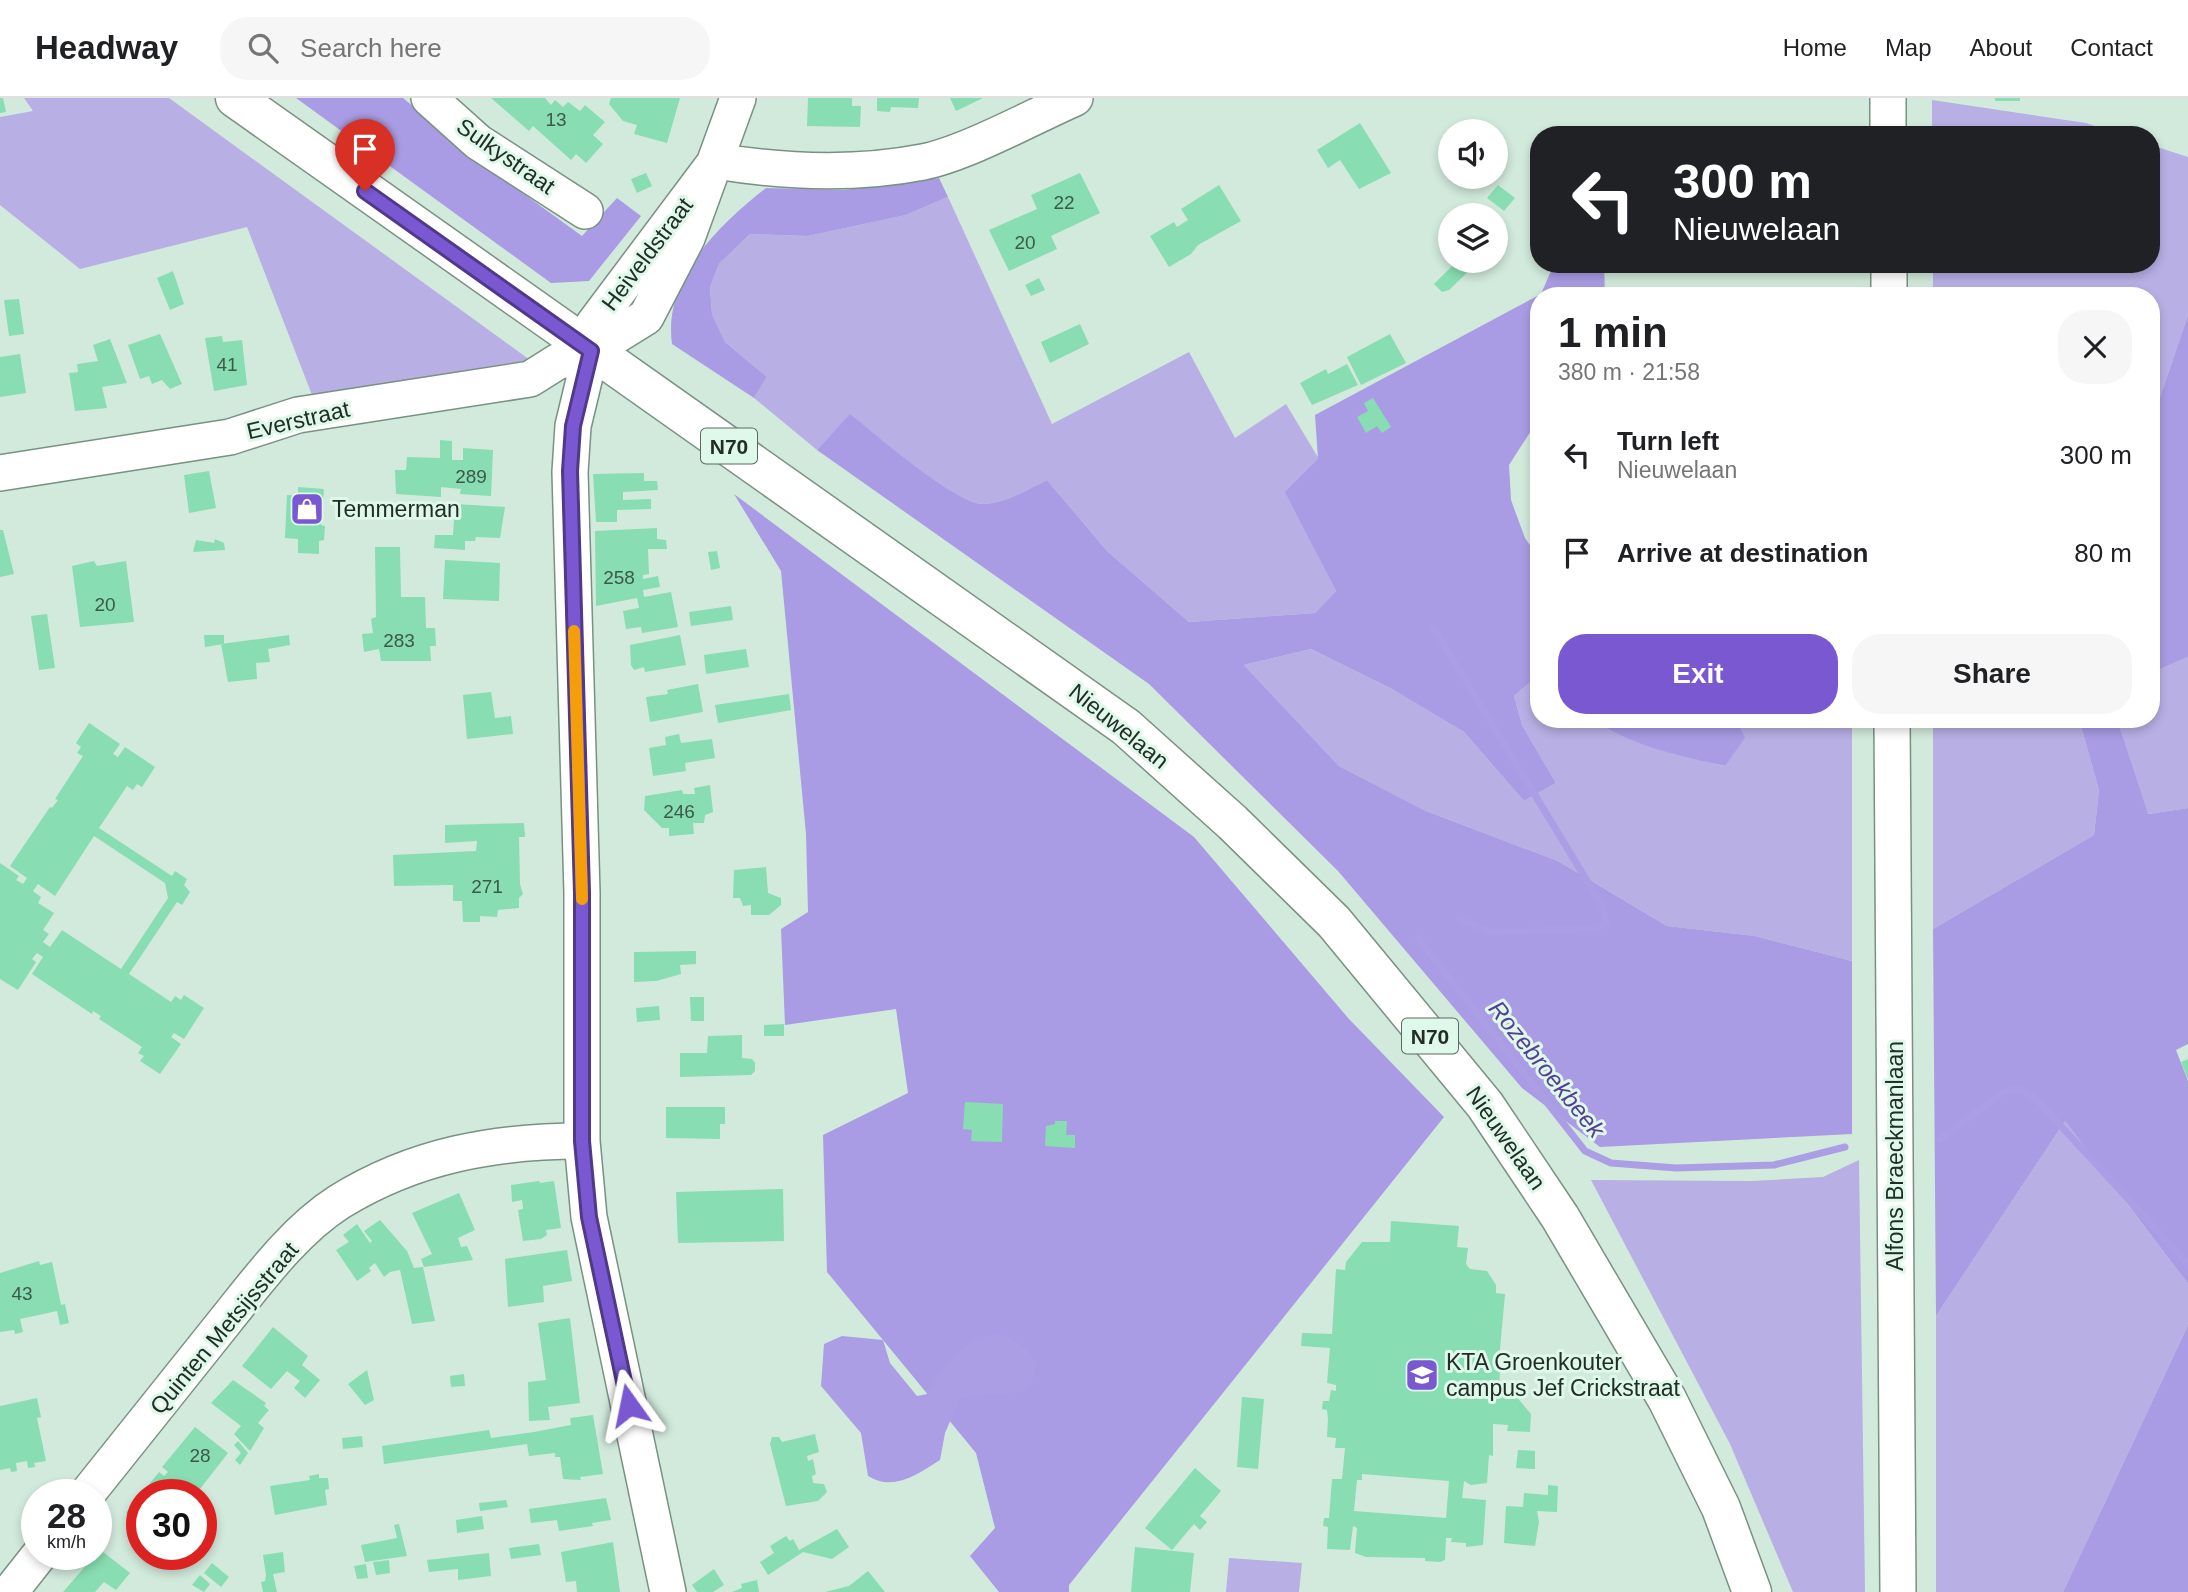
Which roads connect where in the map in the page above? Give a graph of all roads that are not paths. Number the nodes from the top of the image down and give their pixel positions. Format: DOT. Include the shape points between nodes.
graph roads {
  1 [pos="235,98"];
  2 [pos="429,98"];
  3 [pos="738,98"];
  4 [pos="1075,98"];
  5 [pos="1888,98"];
  6 [pos="1888,126"];
  7 [pos="716,161"];
  8 [pos="585,211"];
  9 [pos="591,351"];
  10 [pos="0,473"];
  11 [pos="1892,728"];
  12 [pos="582,1141"];
  13 [pos="100,1479"];
  14 [pos="27,1570"];
  15 [pos="10,1592"];
  16 [pos="668,1592"];
  17 [pos="1752,1592"];
  18 [pos="1898,1592"];
  1 -- 9 [label="main road, Nieuwelaan / N70"];
  2 -- 8 [label="street, Sulkystraat" via="478,142"];
  3 -- 7 [label="street, Heiveldstraat"];
  4 -- 7 [label="street" via="925,162 861,170"];
  5 -- 6 [label="street"];
  7 -- 9 [label="street, Heiveldstraat" via="687,238 646,317"];
  9 -- 10 [label="street, Everstraat" via="557,362 530,379 298,415 230,437"];
  9 -- 12 [label="street" via="573,426 570,471 582,893"];
  9 -- 17 [label="main road, Nieuwelaan / N70" via="1126,727 1334,922 1485,1105 1560,1217 1667,1399 1721,1508"];
  11 -- 18 [label="street, Alfons Braeckmanlaan"];
  12 -- 13 [label="street, Quinten Metsijsstraat" via="522,1141 463,1150 386,1177 337,1203 278,1256"];
  12 -- 16 [label="street" via="589,1217"];
  14 -- 15 [label="street"];
}
